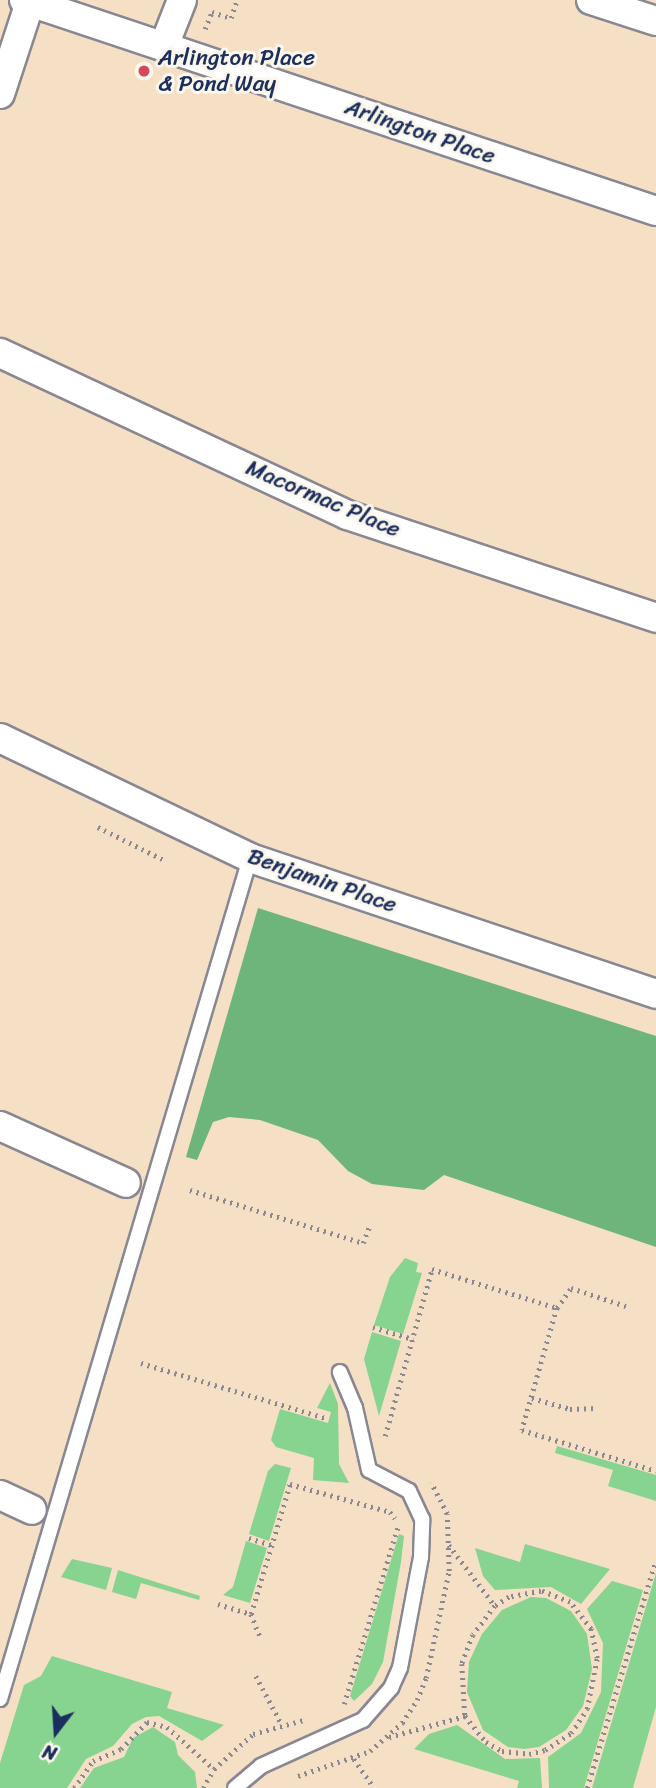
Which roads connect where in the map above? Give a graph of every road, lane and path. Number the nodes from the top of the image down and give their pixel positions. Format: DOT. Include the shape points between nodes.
graph roads {
  1 [pos="182,0"];
  2 [pos="237,0"];
  3 [pos="591,0"];
  4 [pos="27,1"];
  5 [pos="656,21"];
  6 [pos="205,29"];
  7 [pos="164,46"];
  8 [pos="0,94"];
  9 [pos="656,211"];
  10 [pos="0,354"];
  11 [pos="656,618"];
  12 [pos="0,738"];
  13 [pos="98,827"];
  14 [pos="250,858"];
  15 [pos="164,860"];
  16 [pos="656,994"];
  17 [pos="0,1126"];
  18 [pos="127,1183"];
  19 [pos="190,1190"];
  20 [pos="370,1225"];
  21 [pos="432,1269"];
  22 [pos="626,1306"];
  23 [pos="556,1308"];
  24 [pos="373,1327"];
  25 [pos="413,1339"];
  26 [pos="141,1363"];
  27 [pos="340,1371"];
  28 [pos="532,1398"];
  29 [pos="596,1408"];
  30 [pos="326,1418"];
  31 [pos="656,1471"];
  32 [pos="0,1495"];
  33 [pos="32,1510"];
  34 [pos="249,1538"];
  35 [pos="449,1544"];
  36 [pos="272,1545"];
  37 [pos="656,1560"];
  38 [pos="218,1604"];
  39 [pos="495,1606"];
  40 [pos="251,1614"];
  41 [pos="260,1636"];
  42 [pos="256,1676"];
  43 [pos="0,1699"];
  44 [pos="336,1710"];
  45 [pos="465,1716"];
  46 [pos="314,1718"];
  47 [pos="282,1725"];
  48 [pos="386,1738"];
  49 [pos="354,1759"];
  50 [pos="214,1769"];
  51 [pos="373,1786"];
  52 [pos="74,1788"];
  53 [pos="203,1788"];
  54 [pos="234,1788"];
  55 [pos="587,1788"];
  1 -- 7 [label="street"];
  2 -- 6 [label="path" via="231,18 212,12"];
  3 -- 5 [label="street"];
  4 -- 7 [label="street, Arlington Place"];
  4 -- 8 [label="street"];
  7 -- 9 [label="street, Arlington Place"];
  10 -- 11 [label="street, Macormac Place" via="347,515"];
  12 -- 14 [label="street, Benjamin Place"];
  13 -- 15 [label="path"];
  14 -- 16 [label="street, Benjamin Place"];
  14 -- 43 [label="lane"];
  17 -- 18 [label="street"];
  19 -- 20 [label="path" via="363,1243"];
  21 -- 23 [label="path"];
  22 -- 23 [label="path" via="571,1288"];
  23 -- 28 [label="path"];
  24 -- 25 [label="path"];
  26 -- 30 [label="path"];
  27 -- 54 [label="lane" via="355,1408 369,1470 410,1491 422,1519 421,1557 400,1668 391,1688 363,1720 261,1766"];
  28 -- 29 [label="path" via="570,1409"];
  28 -- 31 [label="path" via="522,1430"];
  32 -- 33 [label="street"];
  34 -- 36 [label="path"];
  35 -- 39 [label="path"];
  36 -- 40 [label="path"];
  36 -- 44 [label="path" via="290,1484 390,1512 399,1523 346,1703"];
  37 -- 55 [label="path"];
  38 -- 40 [label="path"];
  39 -- 45 [label="path" via="473,1635 462,1664"];
  39 -- 45 [label="path" via="527,1591 557,1595 570,1602 595,1643 593,1693 571,1733 529,1754 493,1747"];
  40 -- 41 [label="path"];
  42 -- 47 [label="path"];
  45 -- 48 [label="path"];
  46 -- 47 [label="path"];
  47 -- 50 [label="path" via="253,1734"];
  49 -- 51 [label="path"];
  50 -- 52 [label="path" via="167,1727 147,1722 121,1749 93,1761"];
  50 -- 53 [label="path"];
}
